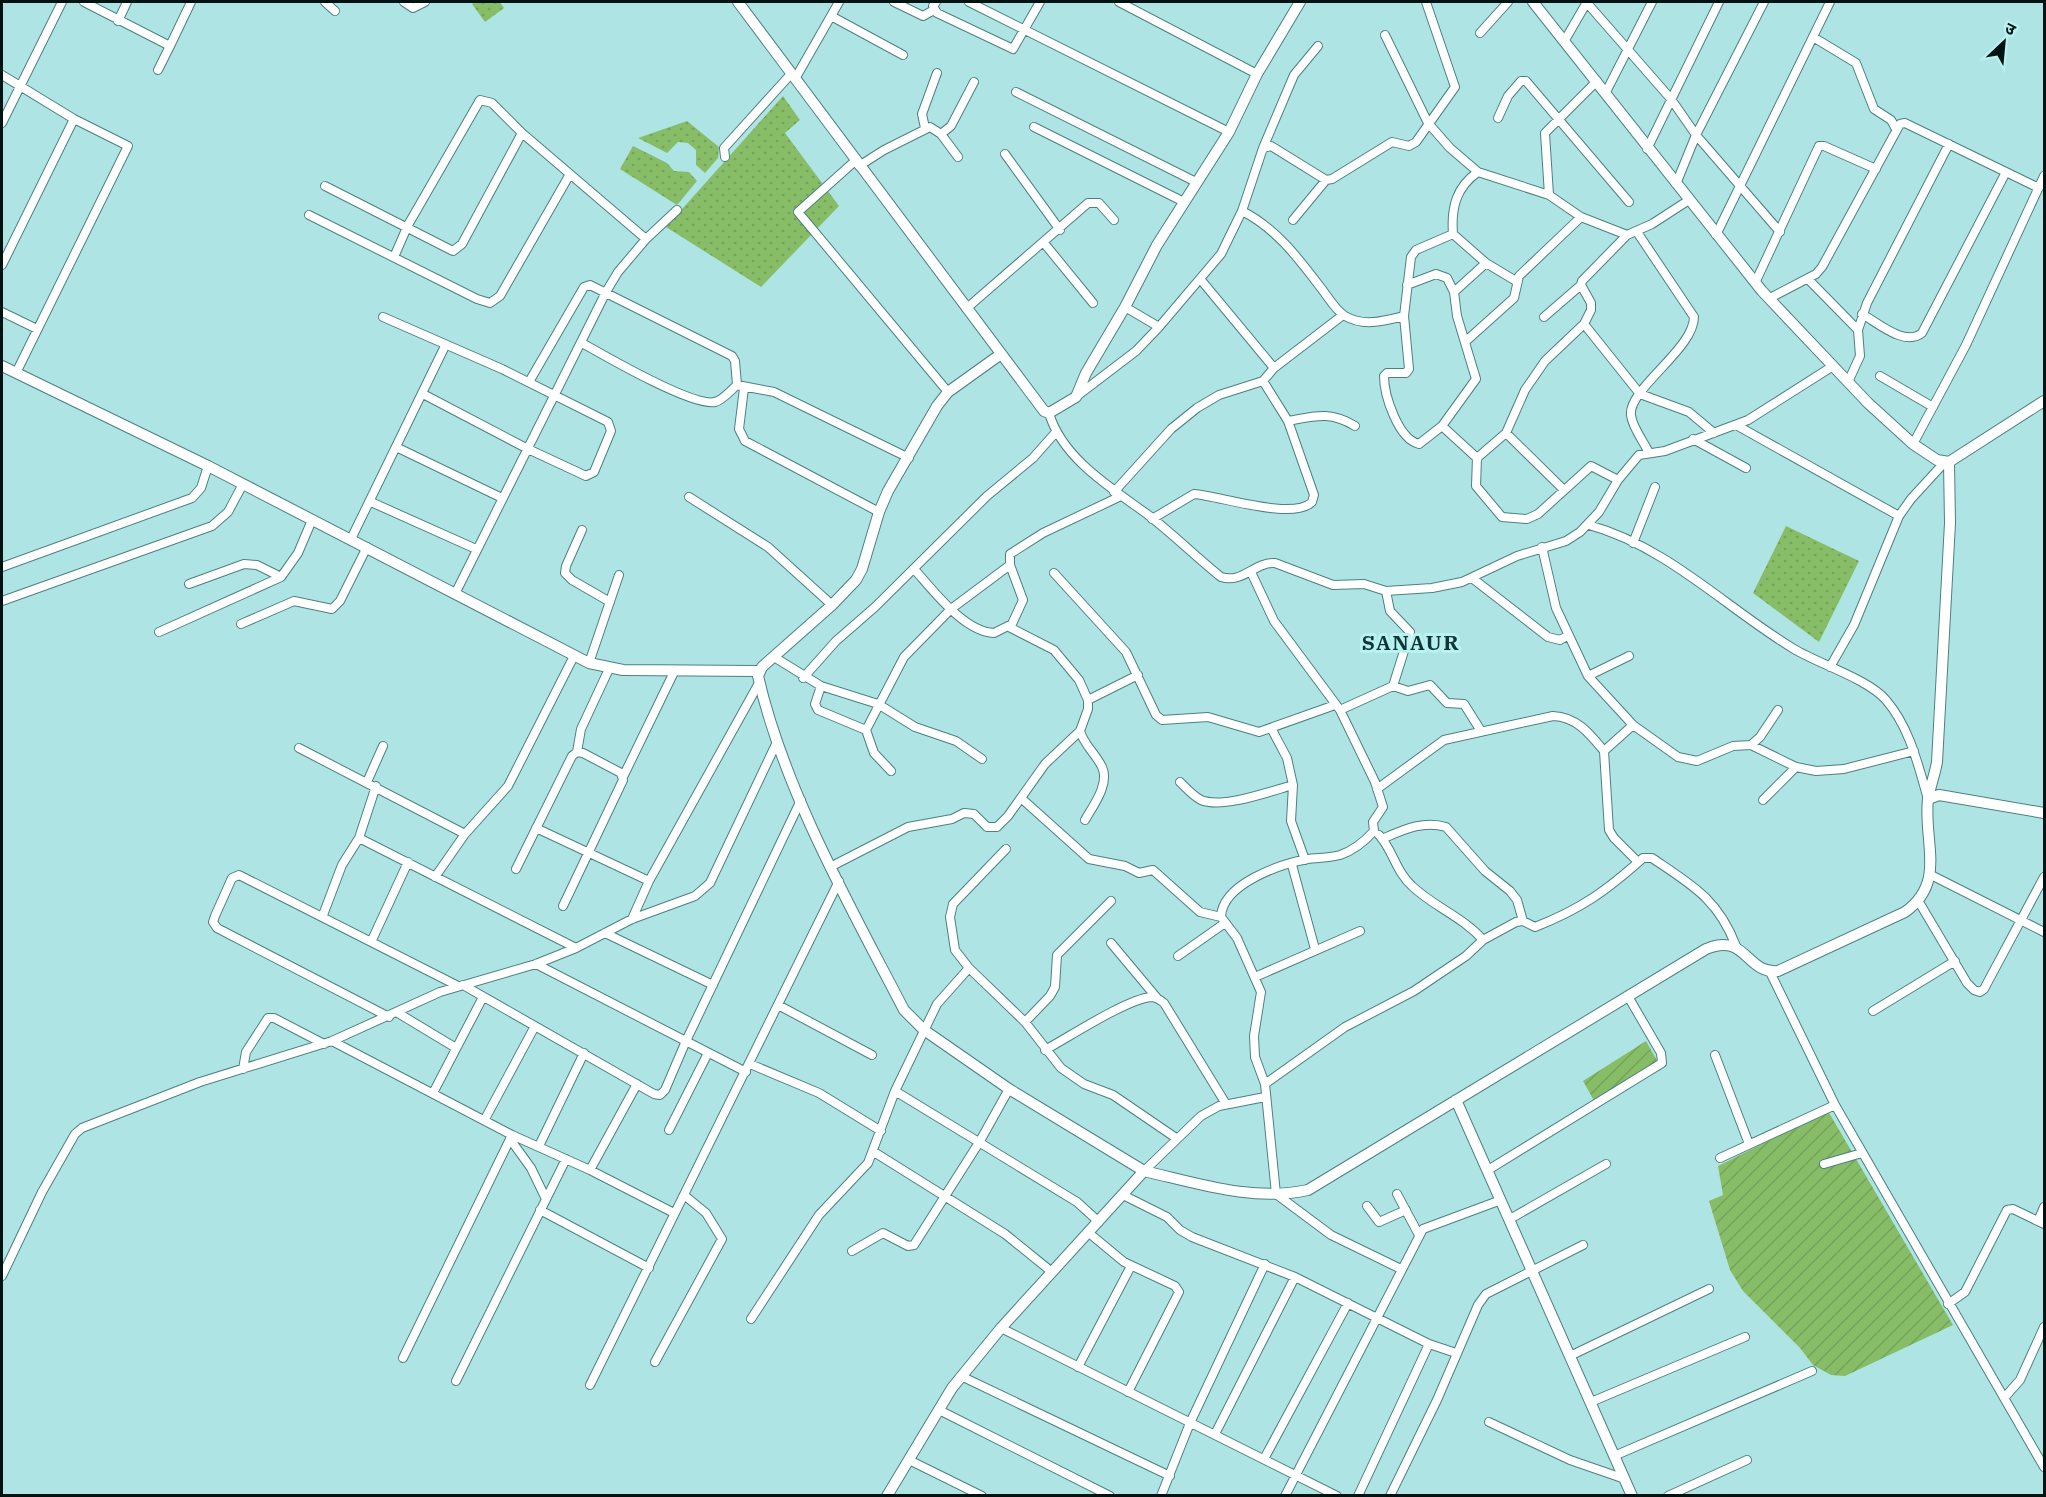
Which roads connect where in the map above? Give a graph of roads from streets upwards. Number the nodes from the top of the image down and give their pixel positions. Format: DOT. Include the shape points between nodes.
graph roads {
  1 [pos="62,2"];
  2 [pos="84,2"];
  3 [pos="127,2"];
  4 [pos="191,2"];
  5 [pos="325,2"];
  6 [pos="404,2"];
  7 [pos="425,2"];
  8 [pos="738,2"];
  9 [pos="839,2"];
  10 [pos="894,2"];
  11 [pos="969,2"];
  12 [pos="1040,2"];
  13 [pos="1119,2"];
  14 [pos="1299,2"];
  15 [pos="1426,2"];
  16 [pos="1508,2"];
  17 [pos="1533,2"];
  18 [pos="1587,2"];
  19 [pos="1652,2"];
  20 [pos="1719,2"];
  21 [pos="1764,2"];
  22 [pos="1830,2"];
  23 [pos="935,6"];
  24 [pos="335,11"];
  25 [pos="831,16"];
  26 [pos="118,21"];
  27 [pos="1027,29"];
  28 [pos="1480,33"];
  29 [pos="1385,35"];
  30 [pos="1813,37"];
  31 [pos="1565,40"];
  32 [pos="170,46"];
  33 [pos="1318,46"];
  34 [pos="1628,49"];
  35 [pos="903,55"];
  36 [pos="158,70"];
  37 [pos="937,72"];
  38 [pos="1257,74"];
  39 [pos="2,75"];
  40 [pos="793,76"];
  41 [pos="1597,81"];
  42 [pos="974,82"];
  43 [pos="20,84"];
  44 [pos="1016,92"];
  45 [pos="1606,92"];
  46 [pos="1671,99"];
  47 [pos="1498,118"];
  48 [pos="74,119"];
  49 [pos="1558,119"];
  50 [pos="2,123"];
  51 [pos="1428,123"];
  52 [pos="1034,127"];
  53 [pos="925,128"];
  54 [pos="1896,129"];
  55 [pos="1229,132"];
  56 [pos="522,133"];
  57 [pos="941,134"];
  58 [pos="1696,135"];
  59 [pos="1949,144"];
  60 [pos="1263,148"];
  61 [pos="1647,149"];
  62 [pos="1005,154"];
  63 [pos="958,156"];
  64 [pos="725,157"];
  65 [pos="857,164"];
  66 [pos="1876,169"];
  67 [pos="1479,172"];
  68 [pos="2006,172"];
  69 [pos="570,174"];
  70 [pos="2044,176"];
  71 [pos="1326,180"];
  72 [pos="1196,182"];
  73 [pos="1676,184"];
  74 [pos="325,186"];
  75 [pos="1741,186"];
  76 [pos="2039,188"];
  77 [pos="1550,195"];
  78 [pos="1689,200"];
  79 [pos="1184,202"];
  80 [pos="1629,202"];
  81 [pos="677,210"];
  82 [pos="1242,212"];
  83 [pos="309,215"];
  84 [pos="1581,217"];
  85 [pos="1114,220"];
  86 [pos="1293,220"];
  87 [pos="408,225"];
  88 [pos="1060,230"];
  89 [pos="1637,232"];
  90 [pos="1780,232"];
  91 [pos="1453,234"];
  92 [pos="1627,235"];
  93 [pos="1716,235"];
  94 [pos="646,240"];
  95 [pos="1044,243"];
  96 [pos="394,258"];
  97 [pos="1486,263"];
  98 [pos="2,265"];
  99 [pos="1808,279"];
  100 [pos="1201,280"];
  101 [pos="1516,281"];
  102 [pos="1755,283"];
  103 [pos="1407,285"];
  104 [pos="1581,285"];
  105 [pos="606,292"];
  106 [pos="1454,292"];
  107 [pos="1770,298"];
  108 [pos="1093,303"];
  109 [pos="1125,307"];
  110 [pos="967,308"];
  111 [pos="2,312"];
  112 [pos="1862,314"];
  113 [pos="1343,315"];
  114 [pos="1404,316"];
  115 [pos="383,317"];
  116 [pos="1544,317"];
  117 [pos="1584,324"];
  118 [pos="1159,327"];
  119 [pos="37,329"];
  120 [pos="1858,330"];
  121 [pos="1465,342"];
  122 [pos="582,343"];
  123 [pos="445,346"];
  124 [pos="1001,354"];
  125 [pos="2,366"];
  126 [pos="1833,366"];
  127 [pos="1274,368"];
  128 [pos="16,373"];
  129 [pos="1880,376"];
  130 [pos="1263,381"];
  131 [pos="529,382"];
  132 [pos="1848,382"];
  133 [pos="740,386"];
  134 [pos="948,392"];
  135 [pos="423,394"];
  136 [pos="1640,394"];
  137 [pos="556,395"];
  138 [pos="1076,397"];
  139 [pos="2044,401"];
  140 [pos="1933,407"];
  141 [pos="1049,413"];
  142 [pos="1288,421"];
  143 [pos="1736,425"];
  144 [pos="1355,426"];
  145 [pos="1442,426"];
  146 [pos="1056,432"];
  147 [pos="1506,433"];
  148 [pos="1714,433"];
  149 [pos="1693,439"];
  150 [pos="1913,444"];
  151 [pos="396,447"];
  152 [pos="528,449"];
  153 [pos="1649,453"];
  154 [pos="909,458"];
  155 [pos="1477,458"];
  156 [pos="1947,462"];
  157 [pos="208,466"];
  158 [pos="1746,468"];
  159 [pos="1617,480"];
  160 [pos="243,484"];
  161 [pos="1654,487"];
  162 [pos="1564,490"];
  163 [pos="1118,494"];
  164 [pos="689,496"];
  165 [pos="502,498"];
  166 [pos="371,502"];
  167 [pos="879,512"];
  168 [pos="1899,516"];
  169 [pos="1152,519"];
  170 [pos="312,520"];
  171 [pos="1589,525"];
  172 [pos="582,530"];
  173 [pos="351,539"];
  174 [pos="1634,543"];
  175 [pos="367,547"];
  176 [pos="1542,548"];
  177 [pos="476,549"];
  178 [pos="1010,566"];
  179 [pos="2,567"];
  180 [pos="914,569"];
  181 [pos="1251,572"];
  182 [pos="1054,573"];
  183 [pos="619,575"];
  184 [pos="281,577"];
  185 [pos="1472,578"];
  186 [pos="189,584"];
  187 [pos="1386,591"];
  188 [pos="456,592"];
  189 [pos="2,601"];
  190 [pos="610,602"];
  191 [pos="832,605"];
  192 [pos="951,609"];
  193 [pos="242,624"];
  194 [pos="1009,627"];
  195 [pos="159,632"];
  196 [pos="1567,636"];
  197 [pos="574,656"];
  198 [pos="1629,656"];
  199 [pos="774,657"];
  200 [pos="589,663"];
  201 [pos="1830,667"];
  202 [pos="609,669"];
  203 [pos="675,670"];
  204 [pos="758,671"];
  205 [pos="1138,675"];
  206 [pos="1588,676"];
  207 [pos="803,678"];
  208 [pos="759,683"];
  209 [pos="820,686"];
  210 [pos="1393,686"];
  211 [pos="1088,700"];
  212 [pos="878,704"];
  213 [pos="1338,708"];
  214 [pos="1778,710"];
  215 [pos="1633,726"];
  216 [pos="1271,729"];
  217 [pos="866,730"];
  218 [pos="1080,731"];
  219 [pos="1481,731"];
  220 [pos="777,742"];
  221 [pos="1751,745"];
  222 [pos="383,746"];
  223 [pos="299,748"];
  224 [pos="1604,751"];
  225 [pos="1914,751"];
  226 [pos="576,752"];
  227 [pos="982,759"];
  228 [pos="1796,767"];
  229 [pos="891,771"];
  230 [pos="623,777"];
  231 [pos="367,782"];
  232 [pos="1180,782"];
  233 [pos="1293,785"];
  234 [pos="376,786"];
  235 [pos="1377,789"];
  236 [pos="1021,798"];
  237 [pos="1928,799"];
  238 [pos="801,800"];
  239 [pos="1763,800"];
  240 [pos="2044,813"];
  241 [pos="1085,820"];
  242 [pos="536,828"];
  243 [pos="1374,831"];
  244 [pos="465,834"];
  245 [pos="359,838"];
  246 [pos="1382,839"];
  247 [pos="1006,849"];
  248 [pos="589,852"];
  249 [pos="1305,860"];
  250 [pos="408,862"];
  251 [pos="1638,862"];
  252 [pos="1292,865"];
  253 [pos="832,866"];
  254 [pos="516,869"];
  255 [pos="1931,875"];
  256 [pos="435,877"];
  257 [pos="2044,878"];
  258 [pos="839,880"];
  259 [pos="649,881"];
  260 [pos="1111,901"];
  261 [pos="1919,902"];
  262 [pos="563,906"];
  263 [pos="323,915"];
  264 [pos="632,919"];
  265 [pos="1223,920"];
  266 [pos="1522,921"];
  267 [pos="2022,921"];
  268 [pos="1360,931"];
  269 [pos="2044,932"];
  270 [pos="605,933"];
  271 [pos="372,940"];
  272 [pos="1483,940"];
  273 [pos="1111,943"];
  274 [pos="1736,946"];
  275 [pos="576,948"];
  276 [pos="1315,949"];
  277 [pos="1178,956"];
  278 [pos="1955,961"];
  279 [pos="536,964"];
  280 [pos="969,968"];
  281 [pos="1770,972"];
  282 [pos="1255,977"];
  283 [pos="713,985"];
  284 [pos="461,986"];
  285 [pos="483,997"];
  286 [pos="1157,998"];
  287 [pos="1629,998"];
  288 [pos="778,1005"];
  289 [pos="1873,1011"];
  290 [pos="398,1013"];
  291 [pos="389,1017"];
  292 [pos="1025,1022"];
  293 [pos="535,1026"];
  294 [pos="924,1030"];
  295 [pos="686,1041"];
  296 [pos="328,1042"];
  297 [pos="456,1048"];
  298 [pos="1046,1050"];
  299 [pos="584,1053"];
  300 [pos="708,1053"];
  301 [pos="872,1055"];
  302 [pos="1715,1055"];
  303 [pos="748,1068"];
  304 [pos="243,1069"];
  305 [pos="637,1084"];
  306 [pos="1265,1084"];
  307 [pos="1009,1089"];
  308 [pos="895,1091"];
  309 [pos="433,1093"];
  310 [pos="1265,1096"];
  311 [pos="1456,1100"];
  312 [pos="1226,1104"];
  313 [pos="1834,1105"];
  314 [pos="485,1119"];
  315 [pos="669,1130"];
  316 [pos="881,1131"];
  317 [pos="511,1137"];
  318 [pos="1176,1138"];
  319 [pos="980,1141"];
  320 [pos="1749,1144"];
  321 [pos="538,1146"];
  322 [pos="874,1152"];
  323 [pos="1862,1153"];
  324 [pos="1720,1158"];
  325 [pos="566,1159"];
  326 [pos="1606,1164"];
  327 [pos="1824,1164"];
  328 [pos="590,1170"];
  329 [pos="1488,1170"];
  330 [pos="1144,1171"];
  331 [pos="1276,1194"];
  332 [pos="1397,1194"];
  333 [pos="684,1195"];
  334 [pos="1123,1195"];
  335 [pos="545,1197"];
  336 [pos="942,1197"];
  337 [pos="1501,1200"];
  338 [pos="1367,1206"];
  339 [pos="2044,1207"];
  340 [pos="540,1210"];
  341 [pos="1406,1210"];
  342 [pos="674,1213"];
  343 [pos="1510,1219"];
  344 [pos="1099,1222"];
  345 [pos="2041,1223"];
  346 [pos="1089,1233"];
  347 [pos="1419,1235"];
  348 [pos="1583,1245"];
  349 [pos="852,1251"];
  350 [pos="1265,1264"];
  351 [pos="1131,1266"];
  352 [pos="649,1268"];
  353 [pos="1401,1269"];
  354 [pos="1532,1269"];
  355 [pos="1052,1272"];
  356 [pos="2,1276"];
  357 [pos="1295,1277"];
  358 [pos="1709,1288"];
  359 [pos="1348,1303"];
  360 [pos="1948,1304"];
  361 [pos="1375,1316"];
  362 [pos="751,1319"];
  363 [pos="2044,1327"];
  364 [pos="1001,1328"];
  365 [pos="1745,1337"];
  366 [pos="1429,1344"];
  367 [pos="1456,1353"];
  368 [pos="1572,1355"];
  369 [pos="404,1358"];
  370 [pos="655,1362"];
  371 [pos="1078,1368"];
  372 [pos="1812,1371"];
  373 [pos="963,1377"];
  374 [pos="456,1381"];
  375 [pos="590,1385"];
  376 [pos="1128,1392"];
  377 [pos="2005,1396"];
  378 [pos="1591,1402"];
  379 [pos="939,1410"];
  380 [pos="1489,1422"];
  381 [pos="1190,1423"];
  382 [pos="1215,1434"];
  383 [pos="1614,1456"];
  384 [pos="1264,1459"];
  385 [pos="909,1460"];
  386 [pos="1747,1460"];
  387 [pos="2044,1467"];
  388 [pos="1296,1475"];
  389 [pos="1170,1476"];
  390 [pos="1625,1479"];
  391 [pos="887,1496"];
  392 [pos="982,1496"];
  393 [pos="1110,1496"];
  394 [pos="1161,1496"];
  395 [pos="1285,1496"];
  396 [pos="1337,1496"];
  397 [pos="1358,1496"];
  398 [pos="1390,1496"];
  399 [pos="1632,1496"];
  400 [pos="1668,1496"];
  1 -- 43 [label="street"];
  2 -- 26 [label="street"];
  3 -- 26 [label="street"];
  4 -- 32 [label="street"];
  5 -- 24 [label="street"];
  6 -- 7 [label="street" via="413,8"];
  8 -- 40 [label="street"];
  9 -- 25 [label="street"];
  10 -- 23 [label="street" via="923,16"];
  11 -- 27 [label="street"];
  12 -- 27 [label="street"];
  13 -- 38 [label="street"];
  14 -- 38 [label="street"];
  15 -- 51 [label="street" via="1455,87"];
  16 -- 28 [label="street"];
  17 -- 31 [label="street"];
  18 -- 31 [label="street"];
  18 -- 34 [label="street"];
  19 -- 34 [label="street"];
  20 -- 46 [label="street"];
  21 -- 58 [label="street"];
  22 -- 30 [label="street"];
  23 -- 27 [label="street" via="1008,48 1017,45"];
  25 -- 35 [label="street"];
  25 -- 40 [label="street"];
  26 -- 32 [label="street"];
  27 -- 55 [label="street"];
  29 -- 51 [label="street"];
  30 -- 54 [label="street" via="1856,63 1874,109 1891,120"];
  30 -- 75 [label="street"];
  31 -- 41 [label="street"];
  32 -- 36 [label="street"];
  33 -- 60 [label="street" via="1294,75"];
  34 -- 45 [label="street"];
  34 -- 46 [label="street"];
  37 -- 53 [label="street" via="922,114"];
  38 -- 55 [label="street"];
  39 -- 43 [label="street"];
  40 -- 64 [label="street" via="724,148"];
  40 -- 65 [label="street"];
  41 -- 45 [label="street"];
  41 -- 49 [label="street"];
  42 -- 57 [label="street" via="951,126"];
  43 -- 48 [label="street"];
  43 -- 50 [label="street"];
  44 -- 72 [label="street"];
  45 -- 61 [label="street"];
  46 -- 58 [label="street"];
  46 -- 61 [label="street"];
  47 -- 49 [label="street" via="1508,96 1523,80"];
  48 -- 98 [label="street"];
  48 -- 119 [label="street" via="128,146"];
  49 -- 77 [label="street" via="1549,126 1543,141"];
  49 -- 80 [label="street"];
  51 -- 67 [label="street"];
  51 -- 71 [label="street" via="1413,144 1392,142"];
  52 -- 79 [label="street"];
  53 -- 57 [label="street"];
  53 -- 65 [label="street"];
  54 -- 59 [label="street" via="1905,123"];
  54 -- 66 [label="street"];
  55 -- 72 [label="street"];
  56 -- 69 [label="street"];
  56 -- 87 [label="street" via="457,249 449,250"];
  56 -- 87 [label="street" via="492,103 480,100"];
  57 -- 63 [label="street"];
  58 -- 73 [label="street"];
  58 -- 75 [label="street"];
  59 -- 68 [label="street"];
  59 -- 112 [label="street"];
  60 -- 71 [label="street" via="1271,146"];
  60 -- 82 [label="street"];
  61 -- 73 [label="street"];
  62 -- 88 [label="street"];
  65 -- 110 [label="street"];
  65 -- 134 [label="street" via="798,212"];
  66 -- 90 [label="street" via="1819,146"];
  66 -- 99 [label="street" via="1822,267"];
  67 -- 77 [label="street"];
  67 -- 91 [label="street" via="1465,184 1455,201"];
  68 -- 76 [label="street"];
  68 -- 112 [label="street" via="1922,333 1907,339"];
  69 -- 94 [label="street"];
  69 -- 96 [label="street" via="495,302 477,299"];
  70 -- 76 [label="street"];
  71 -- 86 [label="street"];
  72 -- 79 [label="street"];
  73 -- 78 [label="street"];
  74 -- 87 [label="street"];
  75 -- 90 [label="street"];
  75 -- 93 [label="street"];
  76 -- 140 [label="street"];
  77 -- 84 [label="street"];
  78 -- 89 [label="street"];
  78 -- 93 [label="street"];
  79 -- 109 [label="street" via="1156,245"];
  81 -- 94 [label="street"];
  82 -- 100 [label="street" via="1221,254"];
  82 -- 113 [label="street" via="1264,224 1298,258"];
  83 -- 96 [label="street"];
  84 -- 92 [label="street"];
  84 -- 101 [label="street"];
  85 -- 88 [label="street" via="1094,201"];
  87 -- 96 [label="street"];
  88 -- 95 [label="street"];
  89 -- 92 [label="street"];
  89 -- 136 [label="street" via="1694,317 1691,333"];
  90 -- 102 [label="street"];
  91 -- 97 [label="street"];
  91 -- 103 [label="street" via="1416,250 1408,267"];
  92 -- 104 [label="street"];
  93 -- 102 [label="street"];
  94 -- 105 [label="street"];
  95 -- 108 [label="street"];
  95 -- 110 [label="street"];
  97 -- 101 [label="street"];
  97 -- 106 [label="street"];
  99 -- 107 [label="street"];
  99 -- 120 [label="street"];
  100 -- 118 [label="street"];
  100 -- 127 [label="street"];
  101 -- 121 [label="street" via="1514,298"];
  102 -- 107 [label="street"];
  103 -- 106 [label="street" via="1436,274 1442,275"];
  103 -- 114 [label="street"];
  104 -- 116 [label="street"];
  104 -- 117 [label="street" via="1591,303"];
  105 -- 122 [label="street"];
  105 -- 131 [label="street" via="590,285 584,287"];
  105 -- 133 [label="street" via="732,356"];
  106 -- 121 [label="street"];
  107 -- 126 [label="street"];
  109 -- 118 [label="street"];
  109 -- 138 [label="street"];
  110 -- 124 [label="street"];
  111 -- 119 [label="street"];
  112 -- 120 [label="street"];
  113 -- 114 [label="street" via="1367,322"];
  113 -- 127 [label="street"];
  114 -- 145 [label="street" via="1409,369 1406,373 1384,376 1390,408 1414,443 1424,442"];
  115 -- 123 [label="street"];
  117 -- 136 [label="street"];
  117 -- 147 [label="street" via="1545,361 1525,390"];
  118 -- 138 [label="street" via="1136,351"];
  119 -- 128 [label="street"];
  120 -- 132 [label="street" via="1860,356"];
  121 -- 145 [label="street" via="1476,379"];
  122 -- 133 [label="street" via="655,382 708,402 719,401"];
  122 -- 137 [label="street"];
  123 -- 131 [label="street"];
  123 -- 135 [label="street"];
  124 -- 134 [label="street"];
  124 -- 141 [label="street"];
  125 -- 128 [label="street"];
  126 -- 132 [label="street"];
  126 -- 143 [label="street"];
  127 -- 130 [label="street"];
  128 -- 157 [label="street"];
  129 -- 140 [label="street"];
  130 -- 142 [label="street"];
  130 -- 163 [label="street" via="1220,395 1197,408 1171,429"];
  131 -- 137 [label="street"];
  132 -- 150 [label="street"];
  133 -- 154 [label="street" via="774,392"];
  133 -- 167 [label="street" via="739,429 746,441"];
  134 -- 154 [label="street"];
  135 -- 151 [label="street"];
  135 -- 152 [label="street"];
  136 -- 148 [label="street" via="1689,412"];
  136 -- 153 [label="street" via="1631,414"];
  137 -- 152 [label="street"];
  137 -- 152 [label="street" via="611,425 594,472 586,476"];
  138 -- 141 [label="street"];
  139 -- 156 [label="street"];
  140 -- 150 [label="street"];
  141 -- 146 [label="street"];
  142 -- 144 [label="street" via="1327,415"];
  142 -- 169 [label="street" via="1314,495 1310,505 1272,508 1194,494"];
  143 -- 148 [label="street"];
  143 -- 168 [label="street"];
  145 -- 155 [label="street"];
  146 -- 163 [label="street"];
  146 -- 180 [label="street" via="1042,450 987,496"];
  147 -- 155 [label="street"];
  147 -- 162 [label="street"];
  148 -- 149 [label="street"];
  149 -- 153 [label="street"];
  149 -- 158 [label="street"];
  150 -- 156 [label="street"];
  151 -- 165 [label="street"];
  151 -- 166 [label="street"];
  152 -- 165 [label="street"];
  153 -- 159 [label="street" via="1639,455"];
  154 -- 167 [label="street"];
  155 -- 162 [label="street" via="1476,486 1502,517 1527,519"];
  156 -- 168 [label="street"];
  156 -- 237 [label="street" via="1950,523 1938,762"];
  157 -- 160 [label="street"];
  157 -- 179 [label="street" via="201,488 192,498"];
  159 -- 162 [label="street" via="1591,466"];
  159 -- 171 [label="street"];
  160 -- 170 [label="street"];
  160 -- 189 [label="street" via="228,512 212,526"];
  161 -- 174 [label="street"];
  163 -- 169 [label="street"];
  163 -- 178 [label="street" via="1010,554"];
  164 -- 191 [label="street" via="768,546"];
  165 -- 177 [label="street"];
  166 -- 173 [label="street"];
  166 -- 177 [label="street"];
  167 -- 191 [label="street" via="862,570"];
  168 -- 201 [label="street" via="1854,626"];
  169 -- 181 [label="street" via="1221,577 1237,579"];
  170 -- 173 [label="street"];
  170 -- 184 [label="street" via="298,553"];
  171 -- 174 [label="street"];
  171 -- 176 [label="street" via="1566,541"];
  172 -- 190 [label="street" via="565,573"];
  173 -- 175 [label="street"];
  174 -- 201 [label="street" via="1694,577 1791,648"];
  175 -- 188 [label="street"];
  175 -- 193 [label="street" via="340,601 332,609 294,601"];
  176 -- 185 [label="street"];
  176 -- 196 [label="street"];
  177 -- 188 [label="street"];
  178 -- 192 [label="street"];
  178 -- 194 [label="street" via="1023,600"];
  180 -- 192 [label="street"];
  180 -- 207 [label="street" via="836,641"];
  181 -- 187 [label="street" via="1261,564 1275,563 1322,583 1364,584"];
  181 -- 213 [label="street" via="1274,621"];
  182 -- 205 [label="street" via="1118,641"];
  183 -- 190 [label="street"];
  184 -- 186 [label="street" via="251,563"];
  184 -- 195 [label="street"];
  185 -- 187 [label="street" via="1432,588"];
  185 -- 196 [label="street" via="1548,637 1560,640"];
  187 -- 210 [label="street" via="1390,610 1410,632"];
  188 -- 197 [label="street"];
  190 -- 200 [label="street"];
  191 -- 199 [label="street"];
  192 -- 194 [label="street" via="987,633"];
  192 -- 212 [label="street" via="904,657"];
  194 -- 211 [label="street" via="1064,658"];
  196 -- 206 [label="street"];
  197 -- 200 [label="street"];
  197 -- 244 [label="street" via="513,778"];
  198 -- 206 [label="street"];
  199 -- 204 [label="street"];
  199 -- 207 [label="street"];
  200 -- 202 [label="street"];
  201 -- 225 [label="street" via="1884,697"];
  202 -- 203 [label="street"];
  202 -- 226 [label="street" via="581,729"];
  203 -- 204 [label="street"];
  203 -- 230 [label="street"];
  204 -- 208 [label="street"];
  205 -- 211 [label="street"];
  205 -- 216 [label="street" via="1162,720 1208,717 1250,732"];
  206 -- 215 [label="street"];
  207 -- 209 [label="street"];
  208 -- 220 [label="street"];
  208 -- 259 [label="street"];
  209 -- 212 [label="street"];
  209 -- 217 [label="street" via="815,704 818,710"];
  210 -- 213 [label="street"];
  210 -- 219 [label="street" via="1408,691 1430,685 1447,703 1464,704"];
  211 -- 218 [label="street"];
  212 -- 217 [label="street"];
  212 -- 227 [label="street" via="915,727 956,741"];
  213 -- 216 [label="street"];
  213 -- 235 [label="street"];
  214 -- 221 [label="street"];
  215 -- 221 [label="street" via="1689,761 1733,746"];
  215 -- 224 [label="street"];
  216 -- 233 [label="street" via="1287,758"];
  217 -- 229 [label="street" via="874,753"];
  218 -- 236 [label="street" via="1045,764"];
  218 -- 241 [label="street" via="1104,775"];
  219 -- 224 [label="street" via="1561,717 1588,731"];
  219 -- 235 [label="street" via="1444,740"];
  220 -- 238 [label="street"];
  220 -- 264 [label="street" via="710,882 695,896"];
  221 -- 228 [label="street"];
  222 -- 231 [label="street"];
  223 -- 231 [label="street"];
  224 -- 251 [label="street" via="1609,830"];
  225 -- 228 [label="street" via="1844,770"];
  225 -- 237 [label="street"];
  226 -- 230 [label="street"];
  226 -- 242 [label="street"];
  228 -- 239 [label="street"];
  230 -- 248 [label="street"];
  231 -- 234 [label="street"];
  232 -- 233 [label="street" via="1196,797 1211,802"];
  233 -- 249 [label="street" via="1291,821"];
  234 -- 244 [label="street"];
  234 -- 245 [label="street"];
  235 -- 243 [label="street" via="1383,807 1373,822"];
  236 -- 253 [label="street" via="997,827 987,827 974,814 964,813 908,828"];
  236 -- 265 [label="street" via="1089,859 1139,873 1153,870 1200,912"];
  237 -- 240 [label="street" via="1939,795"];
  237 -- 255 [label="street"];
  238 -- 253 [label="street"];
  238 -- 283 [label="street"];
  242 -- 248 [label="street"];
  242 -- 254 [label="street"];
  243 -- 246 [label="street"];
  243 -- 249 [label="street" via="1347,852"];
  244 -- 256 [label="street"];
  245 -- 250 [label="street"];
  245 -- 263 [label="street" via="342,865"];
  246 -- 266 [label="street" via="1426,824 1446,827 1485,871 1510,891 1517,900"];
  246 -- 272 [label="street" via="1413,887"];
  247 -- 280 [label="street" via="953,904 955,950"];
  248 -- 259 [label="street"];
  248 -- 262 [label="street"];
  249 -- 252 [label="street"];
  250 -- 256 [label="street"];
  250 -- 271 [label="street"];
  251 -- 266 [label="street" via="1606,892 1582,906 1535,927"];
  251 -- 274 [label="street" via="1652,858 1702,892 1727,921"];
  252 -- 265 [label="street" via="1262,873 1233,893 1221,907"];
  252 -- 276 [label="street"];
  253 -- 258 [label="street"];
  255 -- 261 [label="street"];
  255 -- 267 [label="street"];
  256 -- 275 [label="street"];
  257 -- 267 [label="street"];
  258 -- 288 [label="street"];
  258 -- 294 [label="street" via="904,1010"];
  259 -- 264 [label="street"];
  260 -- 292 [label="street" via="1057,955 1055,987"];
  261 -- 278 [label="street"];
  261 -- 281 [label="street" via="1836,945"];
  263 -- 271 [label="street"];
  263 -- 291 [label="street" via="235,875 213,922 223,932"];
  264 -- 270 [label="street"];
  265 -- 277 [label="street"];
  265 -- 282 [label="street" via="1237,938"];
  266 -- 272 [label="street"];
  267 -- 269 [label="street"];
  267 -- 278 [label="street" via="1980,992 1967,983"];
  268 -- 276 [label="street"];
  270 -- 275 [label="street"];
  270 -- 283 [label="street"];
  271 -- 284 [label="street"];
  272 -- 306 [label="street" via="1466,956 1345,1028"];
  273 -- 286 [label="street"];
  274 -- 281 [label="street"];
  274 -- 287 [label="street" via="1720,943 1706,949"];
  275 -- 279 [label="street"];
  276 -- 282 [label="street"];
  278 -- 289 [label="street"];
  279 -- 284 [label="street"];
  279 -- 295 [label="street"];
  280 -- 292 [label="street"];
  280 -- 294 [label="street" via="937,1004"];
  281 -- 313 [label="street"];
  282 -- 306 [label="street" via="1261,992 1255,1057"];
  283 -- 295 [label="street"];
  284 -- 285 [label="street"];
  284 -- 290 [label="street"];
  285 -- 293 [label="street"];
  285 -- 297 [label="street"];
  286 -- 298 [label="street" via="1150,997 1116,1011"];
  286 -- 312 [label="street" via="1164,1003"];
  287 -- 311 [label="street"];
  287 -- 329 [label="street" via="1661,1053 1662,1063"];
  288 -- 301 [label="street"];
  288 -- 303 [label="street"];
  290 -- 291 [label="street"];
  290 -- 297 [label="street"];
  291 -- 296 [label="street"];
  292 -- 298 [label="street"];
  293 -- 299 [label="street"];
  293 -- 314 [label="street"];
  294 -- 307 [label="street"];
  294 -- 308 [label="street"];
  295 -- 300 [label="street"];
  295 -- 305 [label="street" via="660,1095"];
  296 -- 304 [label="street"];
  296 -- 304 [label="street" via="268,1018 246,1052"];
  296 -- 309 [label="street"];
  297 -- 309 [label="street"];
  298 -- 318 [label="street" via="1071,1076 1113,1095"];
  299 -- 305 [label="street"];
  299 -- 321 [label="street"];
  300 -- 303 [label="street"];
  300 -- 315 [label="street"];
  302 -- 320 [label="street"];
  303 -- 316 [label="street" via="819,1093"];
  303 -- 333 [label="street"];
  304 -- 356 [label="street" via="77,1131 42,1192"];
  305 -- 328 [label="street"];
  306 -- 310 [label="street"];
  307 -- 319 [label="street"];
  307 -- 330 [label="street"];
  308 -- 316 [label="street"];
  308 -- 319 [label="street"];
  309 -- 314 [label="street"];
  310 -- 312 [label="street"];
  310 -- 331 [label="street"];
  311 -- 329 [label="street"];
  311 -- 331 [label="street" via="1318,1185"];
  312 -- 318 [label="street" via="1201,1116"];
  313 -- 320 [label="street"];
  313 -- 323 [label="street"];
  314 -- 317 [label="street"];
  316 -- 322 [label="street"];
  317 -- 321 [label="street"];
  317 -- 335 [label="street"];
  317 -- 369 [label="street"];
  318 -- 330 [label="street"];
  319 -- 336 [label="street"];
  319 -- 344 [label="street" via="1077,1202"];
  320 -- 324 [label="street"];
  321 -- 325 [label="street"];
  322 -- 336 [label="street"];
  322 -- 362 [label="street" via="819,1215"];
  323 -- 327 [label="street"];
  323 -- 360 [label="street"];
  325 -- 328 [label="street"];
  325 -- 335 [label="street"];
  326 -- 343 [label="street"];
  328 -- 342 [label="street"];
  329 -- 337 [label="street"];
  330 -- 331 [label="street" via="1227,1190"];
  330 -- 334 [label="street"];
  331 -- 353 [label="street" via="1330,1235"];
  332 -- 341 [label="street"];
  333 -- 342 [label="street"];
  333 -- 370 [label="street" via="706,1213 722,1239"];
  334 -- 344 [label="street"];
  334 -- 350 [label="street" via="1167,1217 1192,1237"];
  335 -- 340 [label="street"];
  336 -- 349 [label="street" via="911,1247 883,1233"];
  336 -- 355 [label="street" via="1005,1234"];
  337 -- 343 [label="street"];
  337 -- 347 [label="street" via="1430,1224"];
  338 -- 341 [label="street" via="1379,1222"];
  339 -- 345 [label="street"];
  340 -- 352 [label="street"];
  340 -- 374 [label="street"];
  341 -- 347 [label="street"];
  342 -- 352 [label="street"];
  343 -- 354 [label="street"];
  344 -- 346 [label="street"];
  345 -- 360 [label="street" via="2013,1209 2007,1210 1965,1292"];
  346 -- 351 [label="street"];
  346 -- 355 [label="street"];
  347 -- 353 [label="street"];
  348 -- 354 [label="street"];
  350 -- 357 [label="street"];
  350 -- 381 [label="street"];
  351 -- 371 [label="street"];
  351 -- 376 [label="street" via="1175,1286 1179,1292"];
  352 -- 375 [label="street"];
  353 -- 361 [label="street"];
  354 -- 367 [label="street" via="1486,1294"];
  354 -- 368 [label="street"];
  355 -- 364 [label="street"];
  357 -- 359 [label="street"];
  357 -- 382 [label="street"];
  358 -- 368 [label="street"];
  359 -- 361 [label="street"];
  359 -- 384 [label="street"];
  360 -- 377 [label="street"];
  361 -- 366 [label="street"];
  361 -- 388 [label="street"];
  363 -- 377 [label="street" via="2020,1380"];
  364 -- 371 [label="street"];
  364 -- 373 [label="street"];
  365 -- 378 [label="street"];
  366 -- 367 [label="street"];
  366 -- 397 [label="street"];
  367 -- 398 [label="street"];
  368 -- 378 [label="street"];
  371 -- 376 [label="street"];
  372 -- 383 [label="street"];
  373 -- 379 [label="street"];
  373 -- 389 [label="street"];
  376 -- 381 [label="street"];
  377 -- 387 [label="street"];
  378 -- 383 [label="street"];
  379 -- 385 [label="street"];
  379 -- 393 [label="street"];
  380 -- 390 [label="street" via="1570,1460"];
  381 -- 382 [label="street"];
  381 -- 389 [label="street"];
  382 -- 384 [label="street"];
  383 -- 390 [label="street"];
  384 -- 388 [label="street"];
  385 -- 391 [label="street"];
  385 -- 392 [label="street"];
  386 -- 400 [label="street"];
  388 -- 395 [label="street"];
  388 -- 396 [label="street"];
  389 -- 394 [label="street"];
  390 -- 399 [label="street"];
}
